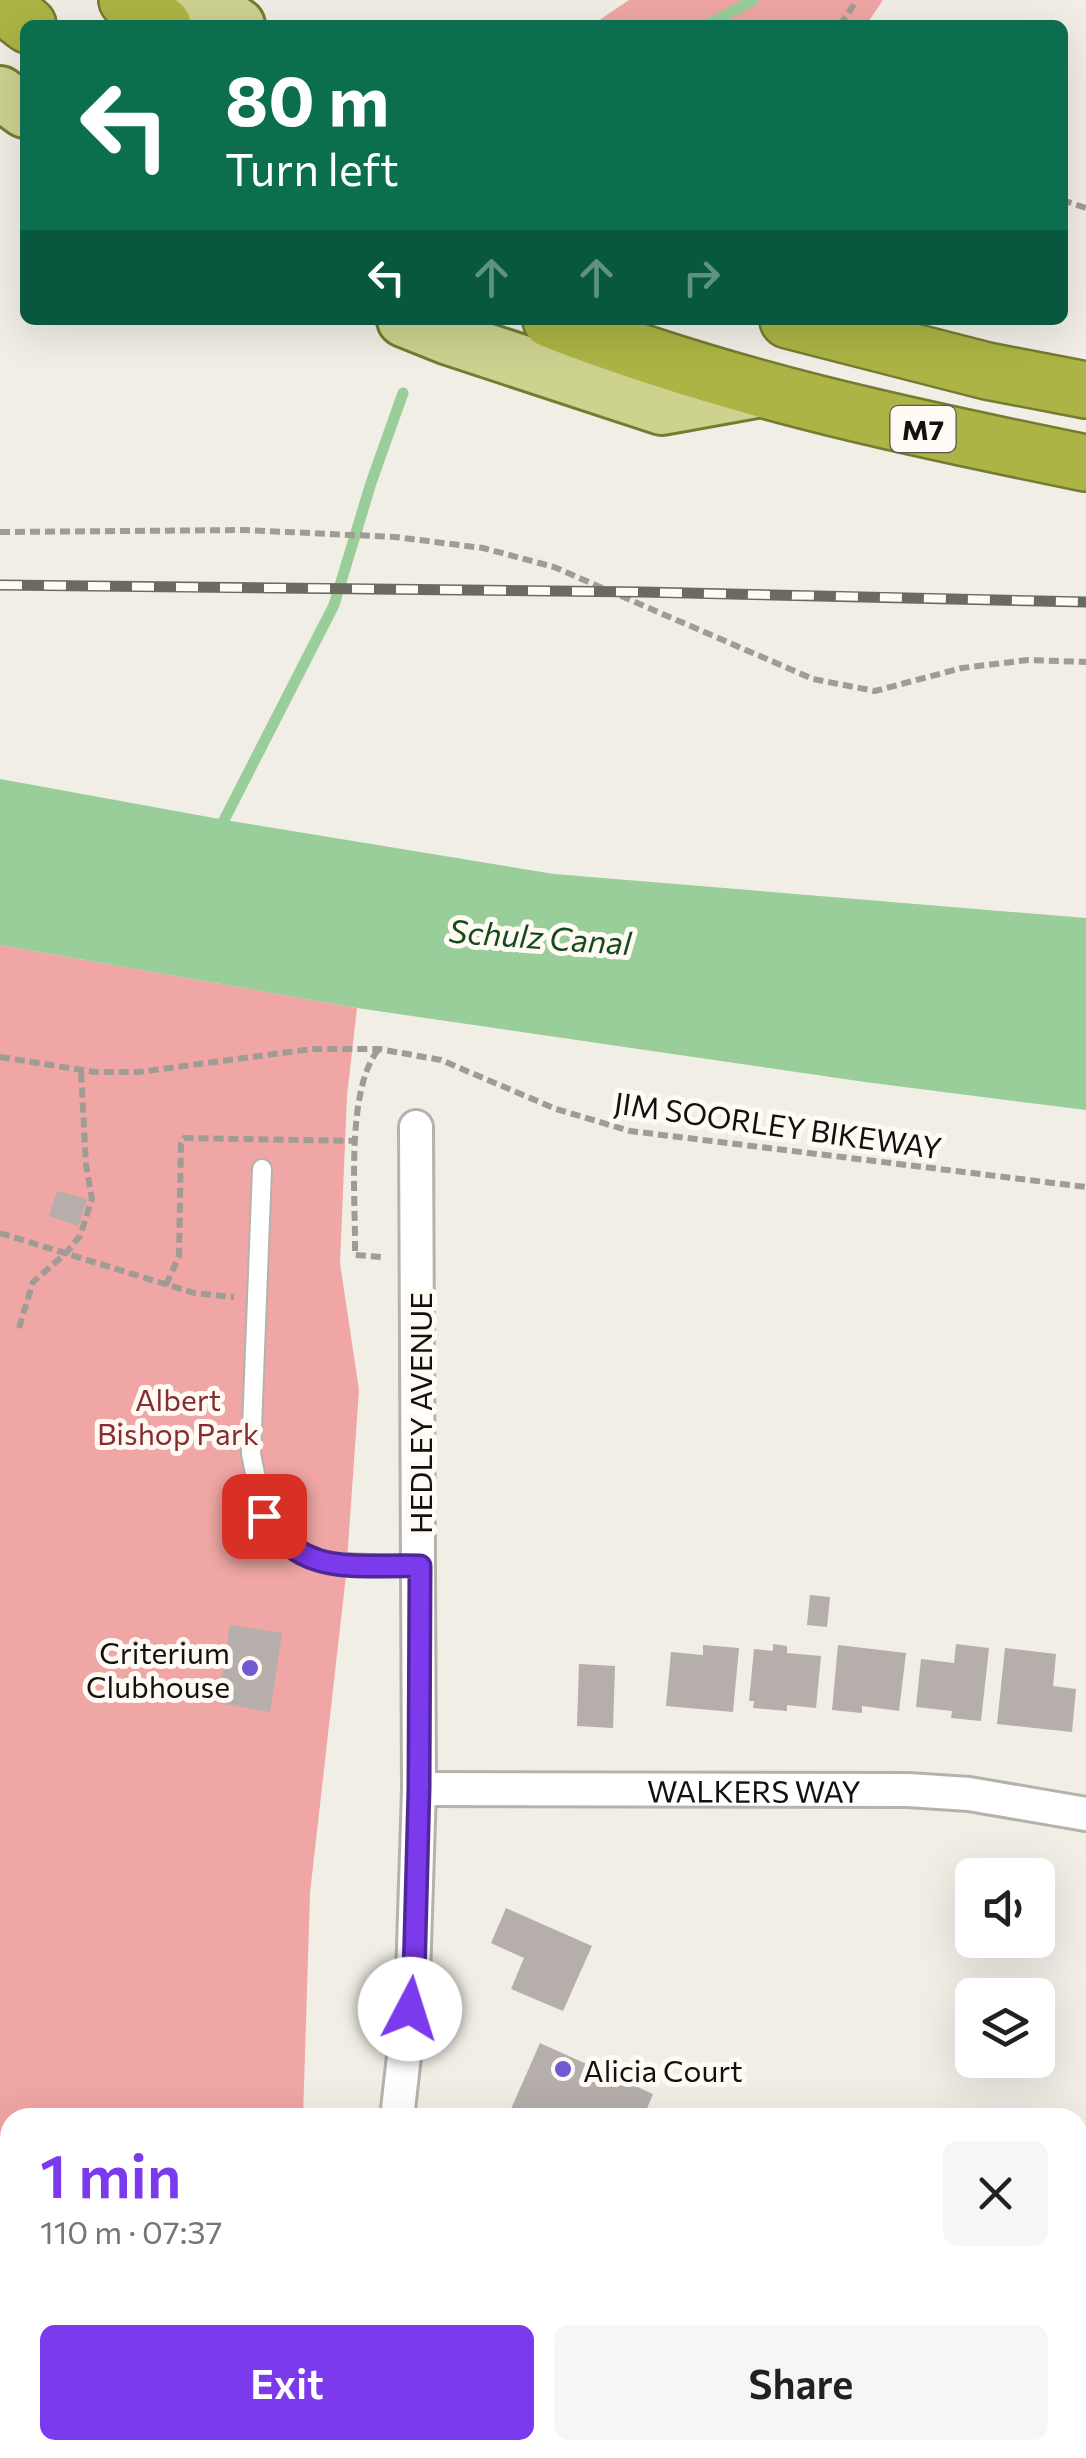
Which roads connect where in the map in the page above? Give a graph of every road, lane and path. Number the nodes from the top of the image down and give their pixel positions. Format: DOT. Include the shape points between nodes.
graph roads {
  1 [pos="126,0"];
  2 [pos="201,0"];
  3 [pos="0,3"];
  4 [pos="22,20"];
  5 [pos="156,20"];
  6 [pos="231,20"];
  7 [pos="416,325"];
  8 [pos="564,325"];
  9 [pos="807,325"];
  10 [pos="761,390"];
  11 [pos="1086,390"];
  12 [pos="1086,463"];
  13 [pos="0,532"];
  14 [pos="1086,662"];
  15 [pos="379,1049"];
  16 [pos="0,1057"];
  17 [pos="81,1070"];
  18 [pos="416,1127"];
  19 [pos="357,1141"];
  20 [pos="262,1170"];
  21 [pos="1086,1187"];
  22 [pos="0,1233"];
  23 [pos="66,1254"];
  24 [pos="418,1258"];
  25 [pos="166,1285"];
  26 [pos="256,1298"];
  27 [pos="19,1328"];
  28 [pos="420,1566"];
  29 [pos="419,1788"];
  30 [pos="1086,1814"];
  31 [pos="398,2108"];
  1 -- 5 [label="highway"];
  2 -- 6 [label="main road"];
  3 -- 4 [label="highway"];
  7 -- 10 [label="main road" via="662,408"];
  8 -- 10 [label="highway, M7"];
  9 -- 11 [label="highway, M7"];
  10 -- 12 [label="highway, M7"];
  13 -- 14 [label="path" via="244,530 483,548 554,567 813,679 874,691 962,668"];
  15 -- 17 [label="path, JIM SOORLEY BIKEWAY" via="312,1049 155,1071"];
  15 -- 19 [label="path" via="358,1096"];
  15 -- 21 [label="path, JIM SOORLEY BIKEWAY" via="441,1060 556,1109 630,1131"];
  16 -- 17 [label="path, JIM SOORLEY BIKEWAY"];
  17 -- 23 [label="path" via="92,1199 83,1231"];
  18 -- 24 [label="street, HEDLEY AVENUE"];
  19 -- 24 [label="path" via="355,1256"];
  19 -- 25 [label="path" via="184,1138 178,1256"];
  20 -- 26 [label="lane"];
  22 -- 23 [label="path"];
  23 -- 25 [label="path"];
  23 -- 27 [label="path" via="33,1282"];
  24 -- 28 [label="street, HEDLEY AVENUE"];
  25 -- 26 [label="path"];
  26 -- 28 [label="lane" via="251,1454 264,1516 285,1544 320,1562"];
  28 -- 29 [label="street, HEDLEY AVENUE"];
  29 -- 30 [label="street, WALKERS WAY" via="908,1790"];
  29 -- 31 [label="street, HEDLEY AVENUE" via="414,1977"];
}
